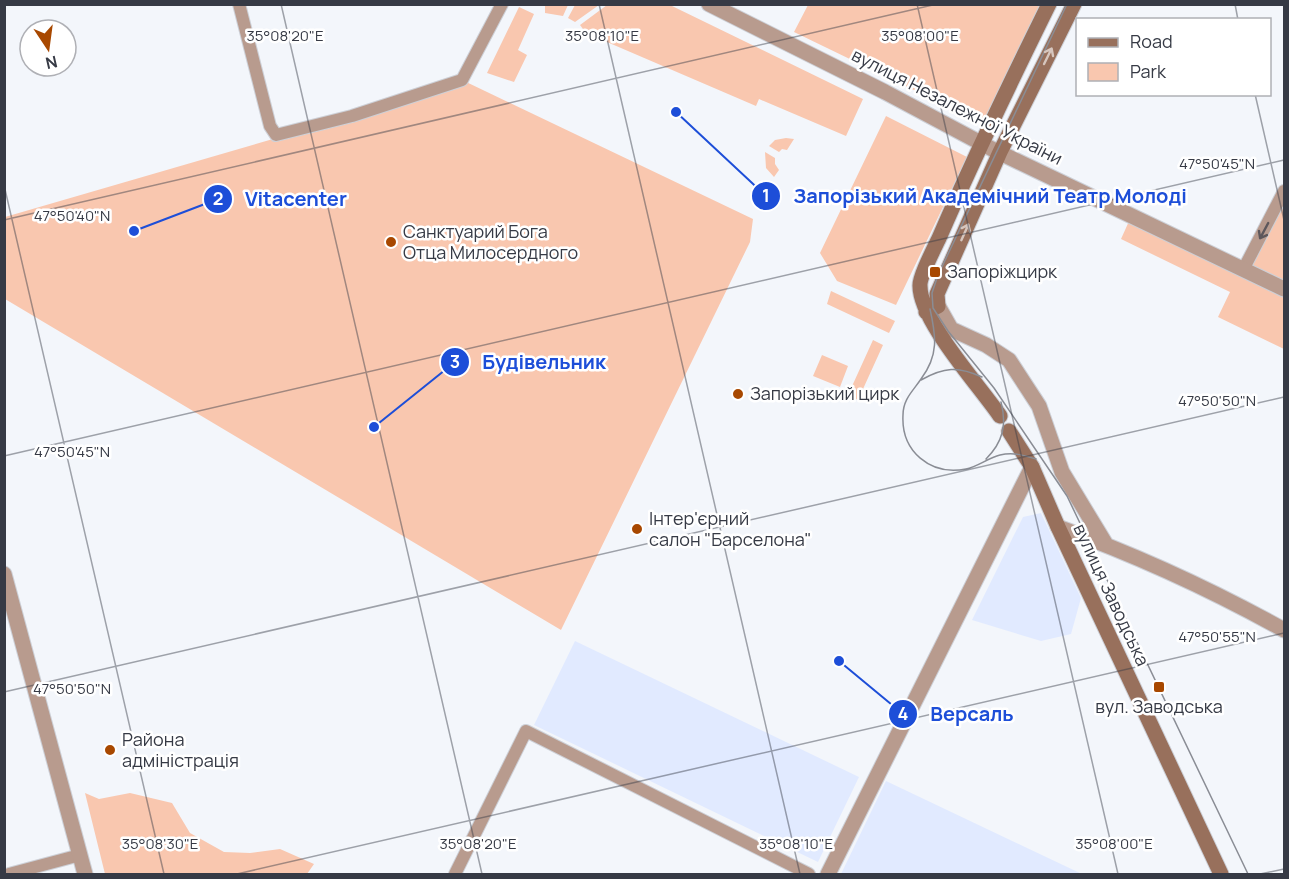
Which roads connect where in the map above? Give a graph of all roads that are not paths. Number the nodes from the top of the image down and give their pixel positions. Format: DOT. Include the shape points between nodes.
graph roads {
  1 [pos="239,4"];
  2 [pos="502,4"];
  3 [pos="709,4"];
  4 [pos="1049,4"];
  5 [pos="1074,4"];
  6 [pos="981,142"];
  7 [pos="1000,152"];
  8 [pos="1284,191"];
  9 [pos="1243,270"];
  10 [pos="1284,289"];
  11 [pos="932,309"];
  12 [pos="1000,416"];
  13 [pos="1009,431"];
  14 [pos="1032,466"];
  15 [pos="1058,527"];
  16 [pos="1105,543"];
  17 [pos="4,574"];
  18 [pos="1284,630"];
  19 [pos="80,855"];
  20 [pos="9,874"];
  21 [pos="85,874"];
  22 [pos="455,874"];
  23 [pos="809,874"];
  24 [pos="828,874"];
  25 [pos="1221,874"];
  1 -- 2 [label="street" via="270,126 276,135 352,116 462,80"];
  3 -- 6 [label="street, вулиця Незалежної України"];
  4 -- 6 [label="main road"];
  7 -- 5 [label="main road, one-way"];
  6 -- 7 [label="street, вулиця Незалежної України"];
  6 -- 11 [label="main road" via="919,284"];
  7 -- 9 [label="street, вулиця Незалежної України"];
  11 -- 7 [label="main road, one-way"];
  8 -- 9 [label="street, one-way"];
  9 -- 10 [label="street, вулиця Незалежної України"];
  11 -- 12 [label="main road" via="969,376"];
  11 -- 16 [label="street" via="951,329 1009,360 1039,406 1062,472"];
  13 -- 14 [label="main road, вулиця Заводська"];
  14 -- 15 [label="main road, вулиця Заводська"];
  14 -- 24 [label="street"];
  15 -- 16 [label="street"];
  15 -- 25 [label="main road, вулиця Заводська"];
  16 -- 18 [label="street"];
  17 -- 19 [label="street"];
  19 -- 20 [label="street"];
  19 -- 21 [label="street"];
  22 -- 23 [label="street" via="526,731"];
}
